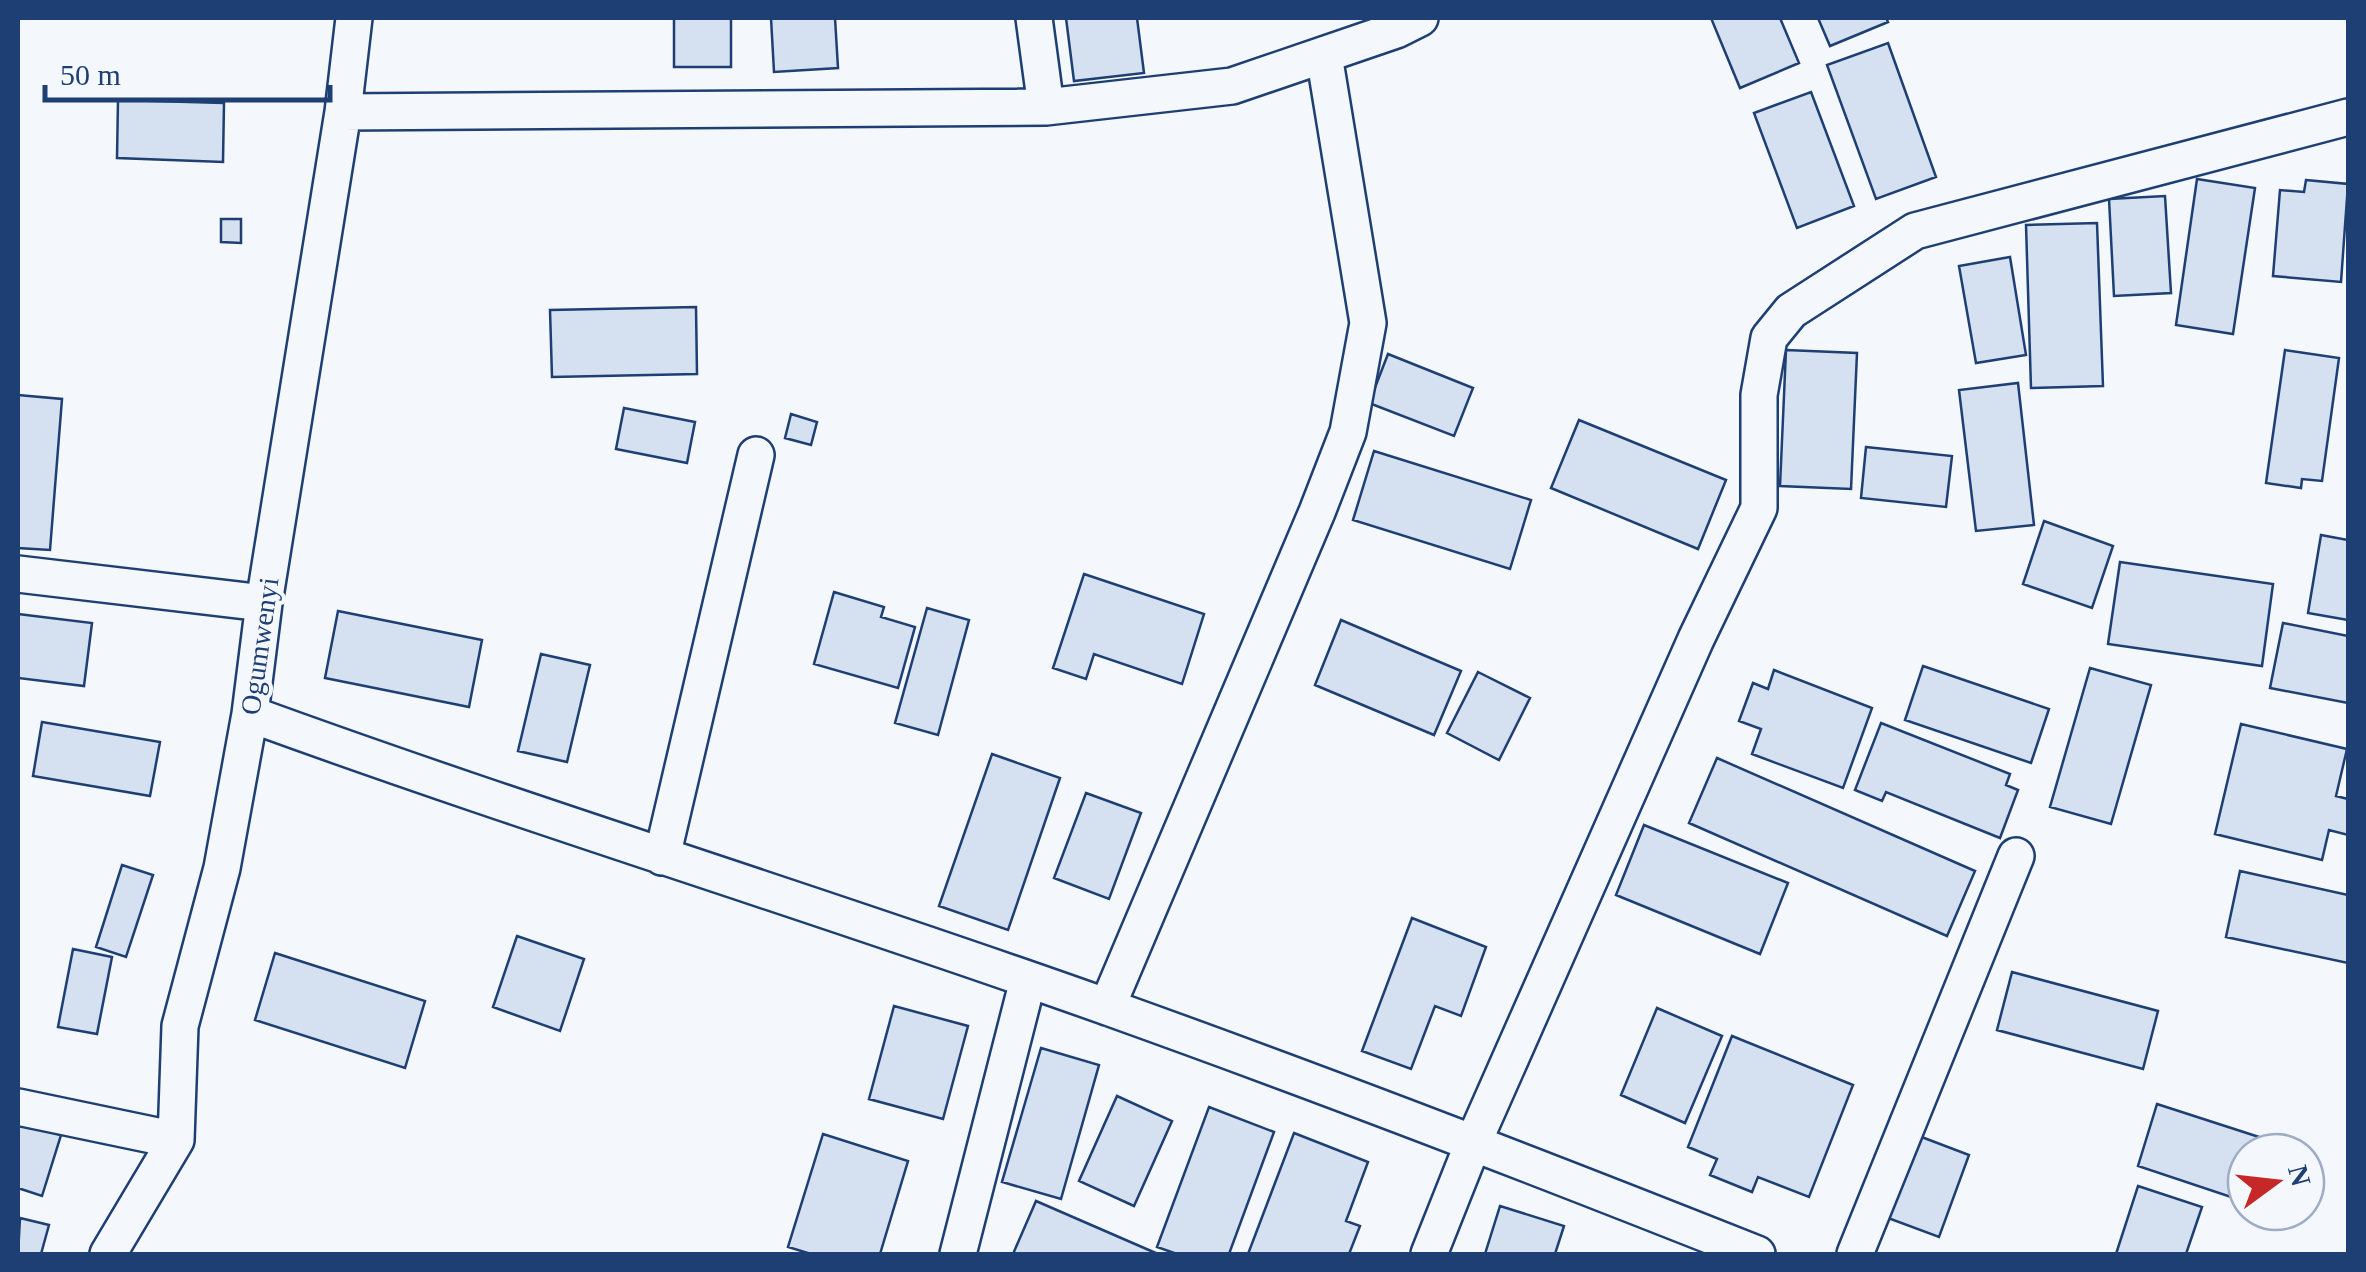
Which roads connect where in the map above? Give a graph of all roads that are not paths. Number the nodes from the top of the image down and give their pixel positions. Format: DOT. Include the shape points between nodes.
graph roads {
  1 [pos="354,18"];
  2 [pos="1034,18"];
  3 [pos="1420,18"];
  4 [pos="1324,55"];
  5 [pos="1046,106"];
  6 [pos="343,112"];
  7 [pos="2348,117"];
  8 [pos="756,455"];
  9 [pos="18,574"];
  10 [pos="264,603"];
  11 [pos="250,714"];
  12 [pos="2016,856"];
  13 [pos="662,857"];
  14 [pos="1028,980"];
  15 [pos="1107,1007"];
  16 [pos="18,1107"];
  17 [pos="176,1140"];
  18 [pos="1474,1141"];
  19 [pos="108,1254"];
  20 [pos="958,1254"];
  21 [pos="1429,1254"];
  22 [pos="1757,1254"];
  23 [pos="1855,1254"];
  1 -- 6 [label="street, Ogumwenyi"];
  2 -- 5 [label="street"];
  3 -- 4 [label="street"];
  4 -- 5 [label="street" via="1232,86"];
  4 -- 15 [label="street" via="1368,323 1348,432"];
  5 -- 6 [label="street"];
  6 -- 10 [label="street, Ogumwenyi"];
  7 -- 18 [label="street" via="1915,231 1791,311 1769,338 1759,395 1759,508"];
  8 -- 13 [label="street"];
  9 -- 10 [label="street"];
  10 -- 11 [label="street, Ogumwenyi"];
  11 -- 13 [label="street"];
  11 -- 17 [label="street, Ogumwenyi" via="222,868 180,1026"];
  12 -- 23 [label="street"];
  13 -- 14 [label="street"];
  14 -- 15 [label="street"];
  14 -- 20 [label="street"];
  15 -- 18 [label="street"];
  16 -- 17 [label="street"];
  17 -- 19 [label="street, Ogumwenyi"];
  18 -- 21 [label="street"];
  18 -- 22 [label="street"];
}
